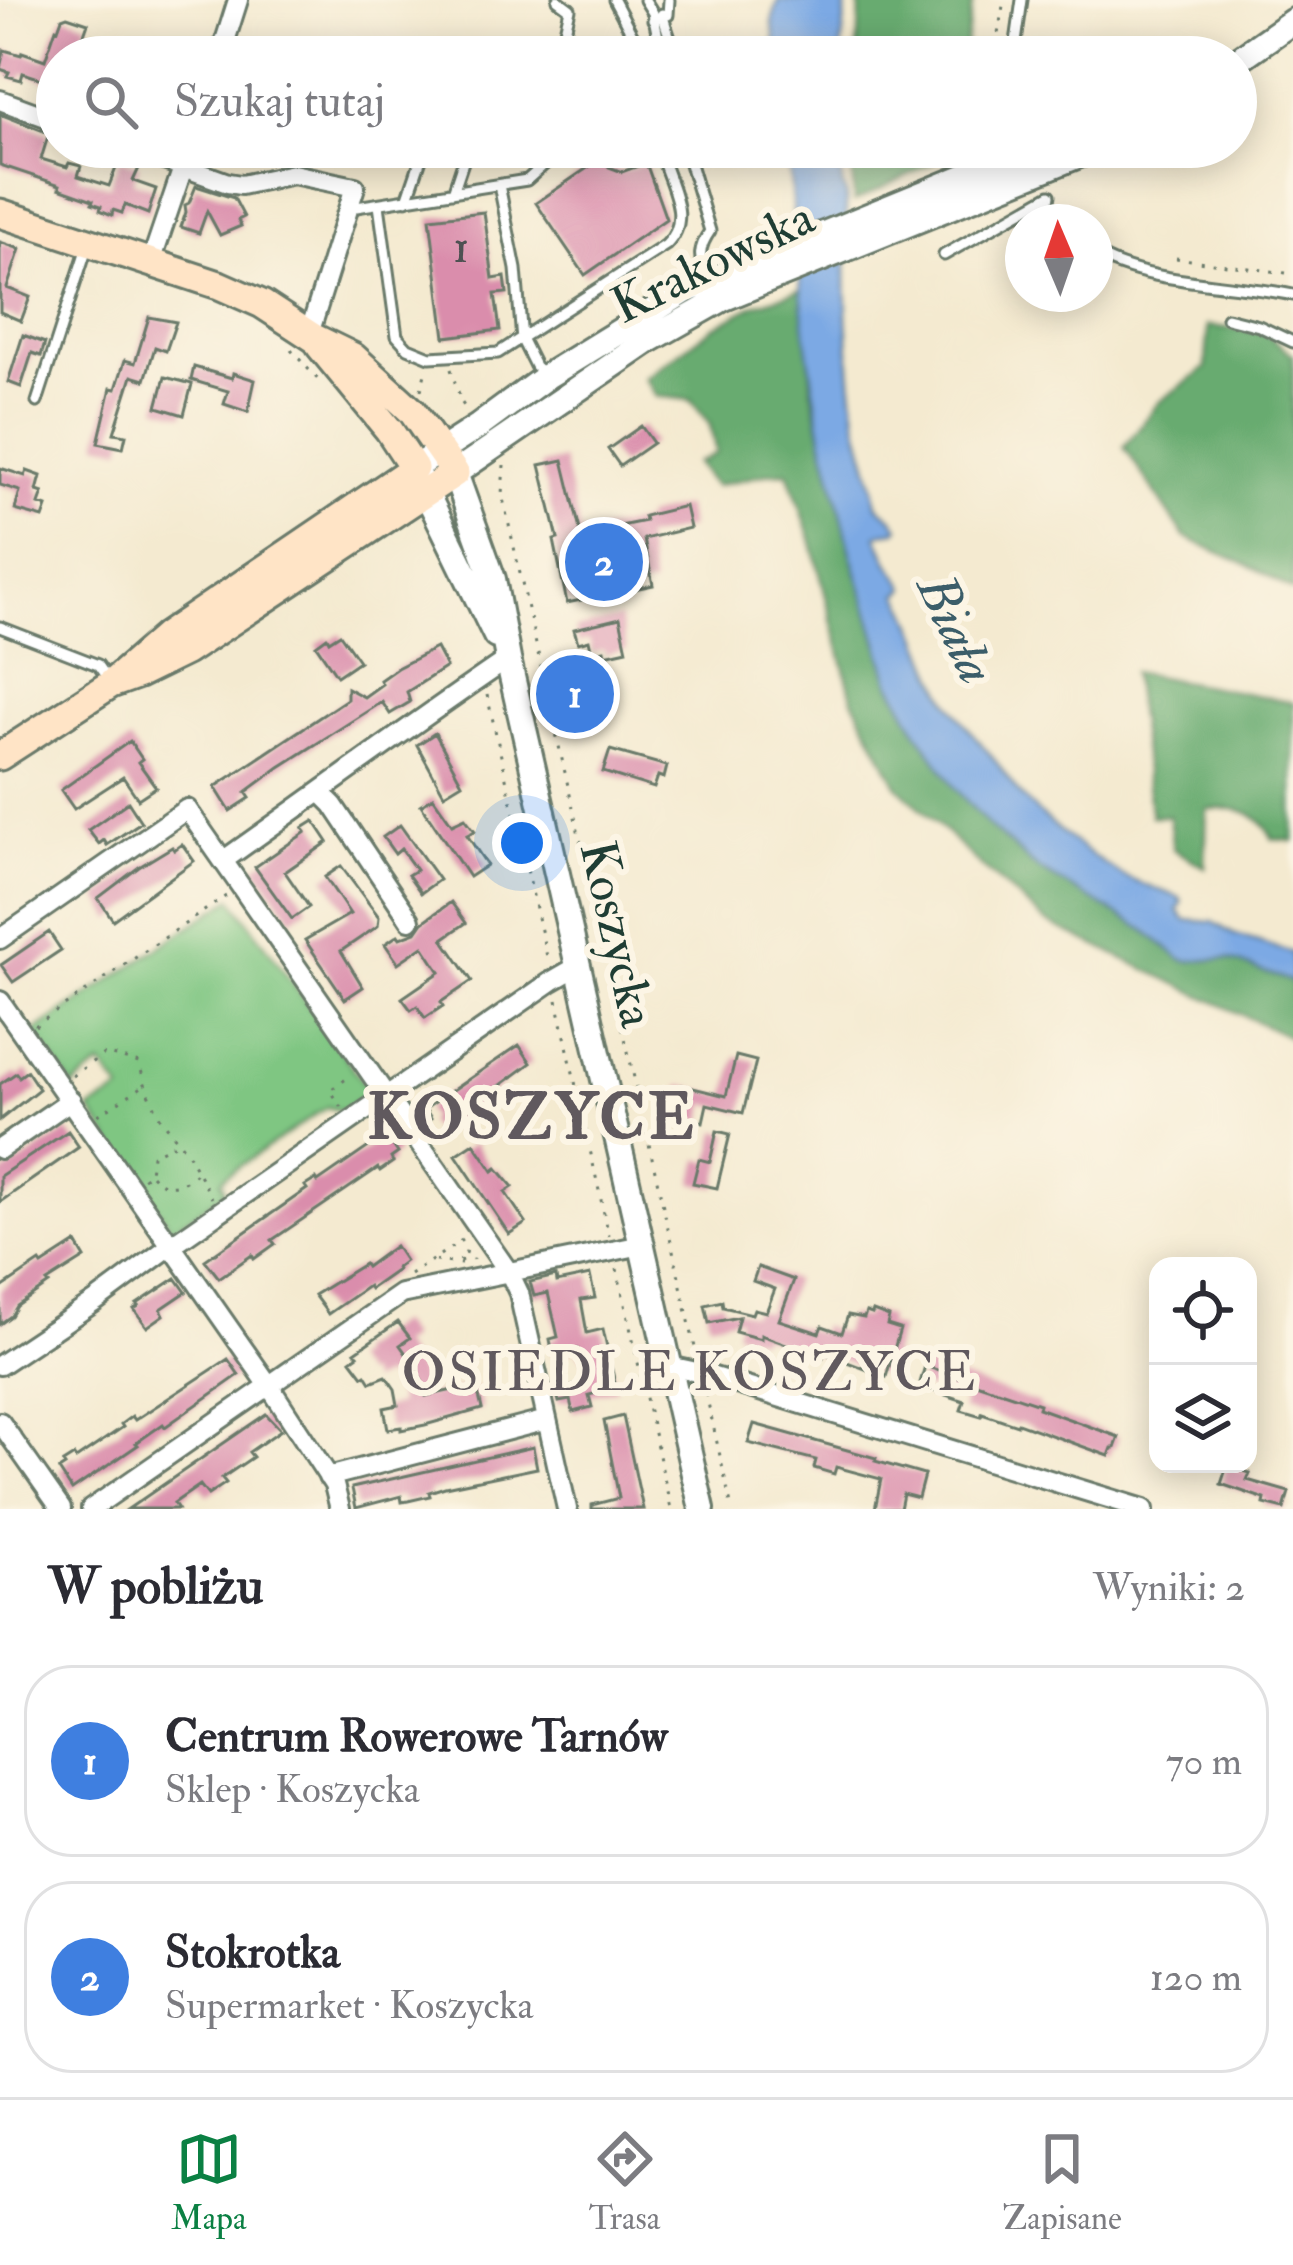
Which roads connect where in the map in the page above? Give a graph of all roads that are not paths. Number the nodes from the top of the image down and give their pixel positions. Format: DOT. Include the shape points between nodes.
graph roads {
  1 [pos="238,0"];
  2 [pos="558,0"];
  3 [pos="614,0"];
  4 [pos="642,0"];
  5 [pos="669,0"];
  6 [pos="1022,0"];
  7 [pos="657,17"];
  8 [pos="1293,21"];
  9 [pos="227,36"];
  10 [pos="564,36"];
  11 [pos="633,36"];
  12 [pos="659,36"];
  13 [pos="666,36"];
  14 [pos="1017,36"];
  15 [pos="1257,46"];
  16 [pos="0,100"];
  17 [pos="36,113"];
  18 [pos="184,168"];
  19 [pos="187,168"];
  20 [pos="418,168"];
  21 [pos="461,168"];
  22 [pos="538,168"];
  23 [pos="540,168"];
  24 [pos="665,168"];
  25 [pos="691,168"];
  26 [pos="995,168"];
  27 [pos="1036,168"];
  28 [pos="537,171"];
  29 [pos="499,184"];
  30 [pos="453,193"];
  31 [pos="407,200"];
  32 [pos="380,205"];
  33 [pos="350,208"];
  34 [pos="913,209"];
  35 [pos="0,213"];
  36 [pos="1005,221"];
  37 [pos="710,231"];
  38 [pos="89,241"];
  39 [pos="715,247"];
  40 [pos="944,255"];
  41 [pos="151,262"];
  42 [pos="1113,262"];
  43 [pos="709,280"];
  44 [pos="1293,295"];
  45 [pos="1227,318"];
  46 [pos="522,340"];
  47 [pos="305,342"];
  48 [pos="1293,342"];
  49 [pos="547,376"];
  50 [pos="37,402"];
  51 [pos="448,462"];
  52 [pos="420,480"];
  53 [pos="0,627"];
  54 [pos="508,659"];
  55 [pos="112,684"];
  56 [pos="0,756"];
  57 [pos="320,792"];
  58 [pos="224,860"];
  59 [pos="410,920"];
  60 [pos="0,939"];
  61 [pos="578,966"];
  62 [pos="0,1000"];
  63 [pos="386,1096"];
  64 [pos="70,1100"];
  65 [pos="0,1149"];
  66 [pos="642,1245"];
  67 [pos="170,1246"];
  68 [pos="510,1274"];
  69 [pos="0,1364"];
  70 [pos="669,1366"];
  71 [pos="268,1384"];
  72 [pos="547,1420"];
  73 [pos="0,1422"];
  74 [pos="328,1477"];
  75 [pos="61,1509"];
  76 [pos="92,1509"];
  77 [pos="340,1509"];
  78 [pos="567,1509"];
  79 [pos="702,1509"];
  80 [pos="1144,1509"];
  1 -- 9 [label="street"];
  2 -- 10 [label="lane" via="570,9"];
  3 -- 11 [label="lane"];
  4 -- 7 [label="lane" via="650,21"];
  5 -- 7 [label="lane" via="668,14"];
  6 -- 14 [label="lane"];
  7 -- 12 [label="lane"];
  7 -- 13 [label="lane"];
  8 -- 15 [label="street"];
  16 -- 17 [label="street"];
  18 -- 41 [label="street"];
  19 -- 33 [label="street" via="241,185 293,174 355,188"];
  20 -- 31 [label="lane"];
  21 -- 30 [label="lane"];
  22 -- 28 [label="lane"];
  23 -- 28 [label="lane"];
  24 -- 46 [label="lane" via="678,234"];
  25 -- 37 [label="lane"];
  26 -- 34 [label="street, Krakowska"];
  27 -- 34 [label="street, Krakowska"];
  28 -- 29 [label="lane"];
  29 -- 30 [label="lane"];
  29 -- 46 [label="lane"];
  30 -- 31 [label="lane"];
  31 -- 32 [label="lane"];
  32 -- 33 [label="lane"];
  32 -- 46 [label="lane" via="397,336 408,348 430,357 498,353"];
  33 -- 47 [label="street"];
  34 -- 43 [label="street, Krakowska"];
  34 -- 51 [label="street, Krakowska" via="724,298"];
  35 -- 38 [label="main road"];
  36 -- 40 [label="lane"];
  37 -- 39 [label="lane"];
  37 -- 43 [label="lane" via="699,248"];
  38 -- 41 [label="main road"];
  38 -- 50 [label="lane"];
  41 -- 47 [label="main road" via="262,304"];
  42 -- 44 [label="lane"];
  43 -- 49 [label="street, Krakowska"];
  45 -- 48 [label="lane"];
  46 -- 49 [label="lane"];
  47 -- 51 [label="main road" via="353,357 412,411"];
  47 -- 52 [label="main road" via="389,430"];
  49 -- 51 [label="street, Krakowska"];
  51 -- 52 [label="main road, Krakowska"];
  51 -- 54 [label="street, Koszycka" via="493,579"];
  52 -- 54 [label="street, Koszycka"];
  52 -- 55 [label="main road, Krakowska" via="186,651"];
  53 -- 55 [label="lane" via="98,665"];
  54 -- 57 [label="street"];
  54 -- 61 [label="street, Koszycka"];
  55 -- 56 [label="main road, Krakowska"];
  57 -- 58 [label="street"];
  57 -- 59 [label="street"];
  58 -- 60 [label="street" via="187,809"];
  58 -- 63 [label="street"];
  61 -- 63 [label="street"];
  61 -- 66 [label="street, Koszycka"];
  62 -- 64 [label="street"];
  63 -- 67 [label="street"];
  63 -- 68 [label="street"];
  64 -- 65 [label="street"];
  64 -- 67 [label="street"];
  66 -- 68 [label="street"];
  66 -- 70 [label="street, Koszycka"];
  67 -- 69 [label="street"];
  67 -- 71 [label="street"];
  68 -- 71 [label="street" via="400,1294"];
  68 -- 72 [label="street"];
  70 -- 79 [label="street, Koszycka"];
  70 -- 80 [label="street"];
  71 -- 74 [label="street"];
  71 -- 76 [label="street"];
  72 -- 74 [label="street"];
  72 -- 78 [label="street"];
  73 -- 75 [label="street"];
  74 -- 77 [label="street"];
}
